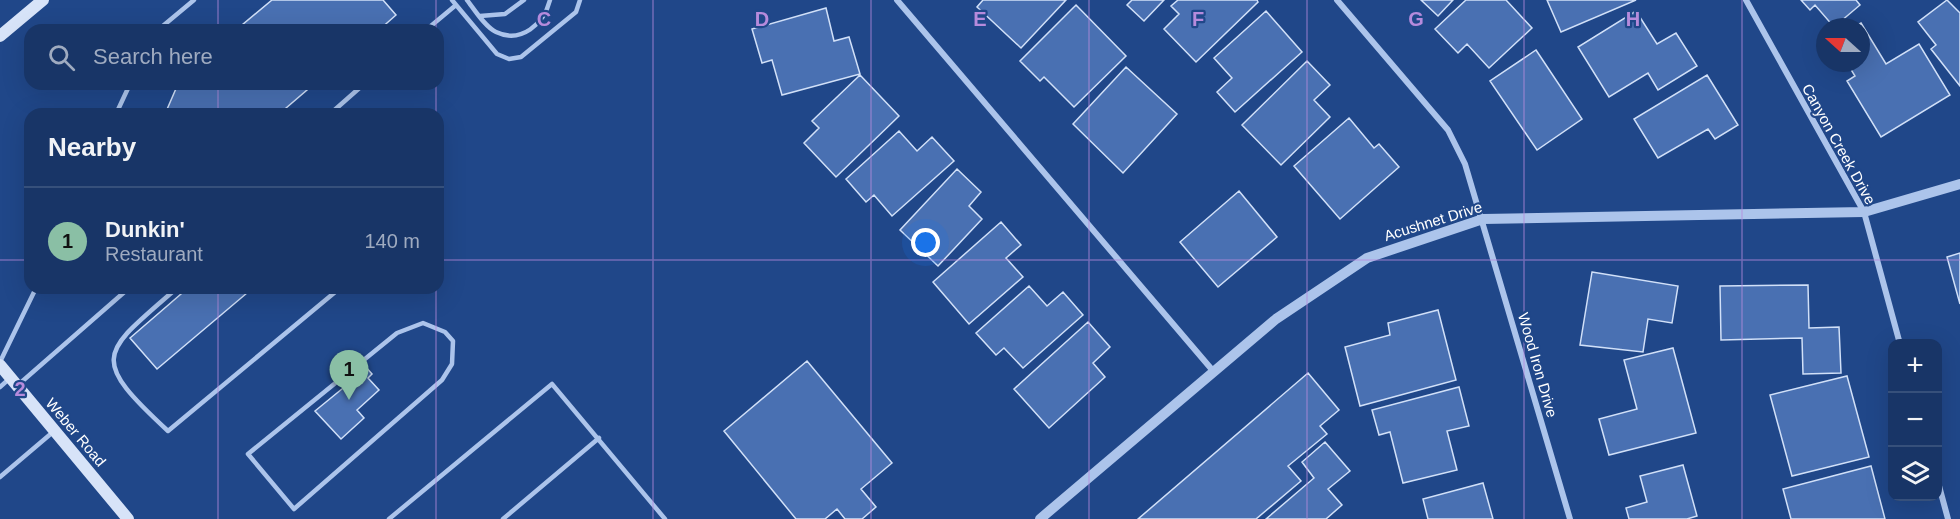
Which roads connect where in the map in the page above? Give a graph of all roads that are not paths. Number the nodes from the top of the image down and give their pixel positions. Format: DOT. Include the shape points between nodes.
graph roads {
  1 [pos="43,0"];
  2 [pos="195,0"];
  3 [pos="467,0"];
  4 [pos="524,0"];
  5 [pos="550,0"];
  6 [pos="580,0"];
  7 [pos="897,0"];
  8 [pos="1337,0"];
  9 [pos="1746,0"];
  10 [pos="454,2"];
  11 [pos="480,16"];
  12 [pos="165,24"];
  13 [pos="432,24"];
  14 [pos="12,26"];
  15 [pos="0,36"];
  16 [pos="0,45"];
  17 [pos="127,90"];
  18 [pos="357,90"];
  19 [pos="119,108"];
  20 [pos="337,108"];
  21 [pos="1960,184"];
  22 [pos="1864,212"];
  23 [pos="1483,219"];
  24 [pos="33,294"];
  25 [pos="122,294"];
  26 [pos="170,294"];
  27 [pos="333,294"];
  28 [pos="1899,339"];
  29 [pos="0,363"];
  30 [pos="1214,372"];
  31 [pos="14,381"];
  32 [pos="0,387"];
  33 [pos="55,430"];
  34 [pos="599,438"];
  35 [pos="0,477"];
  36 [pos="1942,498"];
  37 [pos="294,508"];
  38 [pos="128,519"];
  39 [pos="389,519"];
  40 [pos="504,519"];
  41 [pos="665,519"];
  42 [pos="1041,519"];
  43 [pos="1570,519"];
  44 [pos="1947,519"];
  1 -- 14 [label="main road"];
  2 -- 12 [label="lane"];
  3 -- 11 [label="lane"];
  4 -- 11 [label="lane" via="505,14"];
  5 -- 11 [label="lane" via="541,19 524,35 495,32"];
  6 -- 10 [label="lane" via="576,12 521,57 509,58 497,54"];
  7 -- 30 [label="street"];
  8 -- 23 [label="street, Wood Iron Drive" via="1448,130 1465,164"];
  9 -- 22 [label="street, Canyon Creek Drive"];
  10 -- 13 [label="lane"];
  14 -- 15 [label="main road"];
  14 -- 16 [label="main road"];
  17 -- 19 [label="lane"];
  18 -- 20 [label="lane"];
  21 -- 22 [label="street, Acushnet Drive"];
  22 -- 23 [label="street, Acushnet Drive"];
  22 -- 28 [label="street, Canyon Creek Drive"];
  23 -- 30 [label="street, Acushnet Drive" via="1368,258 1276,319"];
  23 -- 43 [label="street, Wood Iron Drive"];
  24 -- 29 [label="lane"];
  25 -- 31 [label="lane"];
  26 -- 27 [label="lane" via="124,333 114,347 113,365 132,397 168,431"];
  29 -- 31 [label="main road, Weber Road"];
  30 -- 42 [label="street, Acushnet Drive"];
  31 -- 32 [label="lane"];
  31 -- 33 [label="main road, Weber Road"];
  33 -- 35 [label="lane"];
  33 -- 38 [label="main road, Weber Road"];
  34 -- 39 [label="lane" via="552,384"];
  34 -- 40 [label="lane"];
  34 -- 41 [label="lane"];
  36 -- 44 [label="street"];
  37 -- 37 [label="lane" via="248,454 397,333 423,323 445,332 453,340 452,364 442,380"];
}
